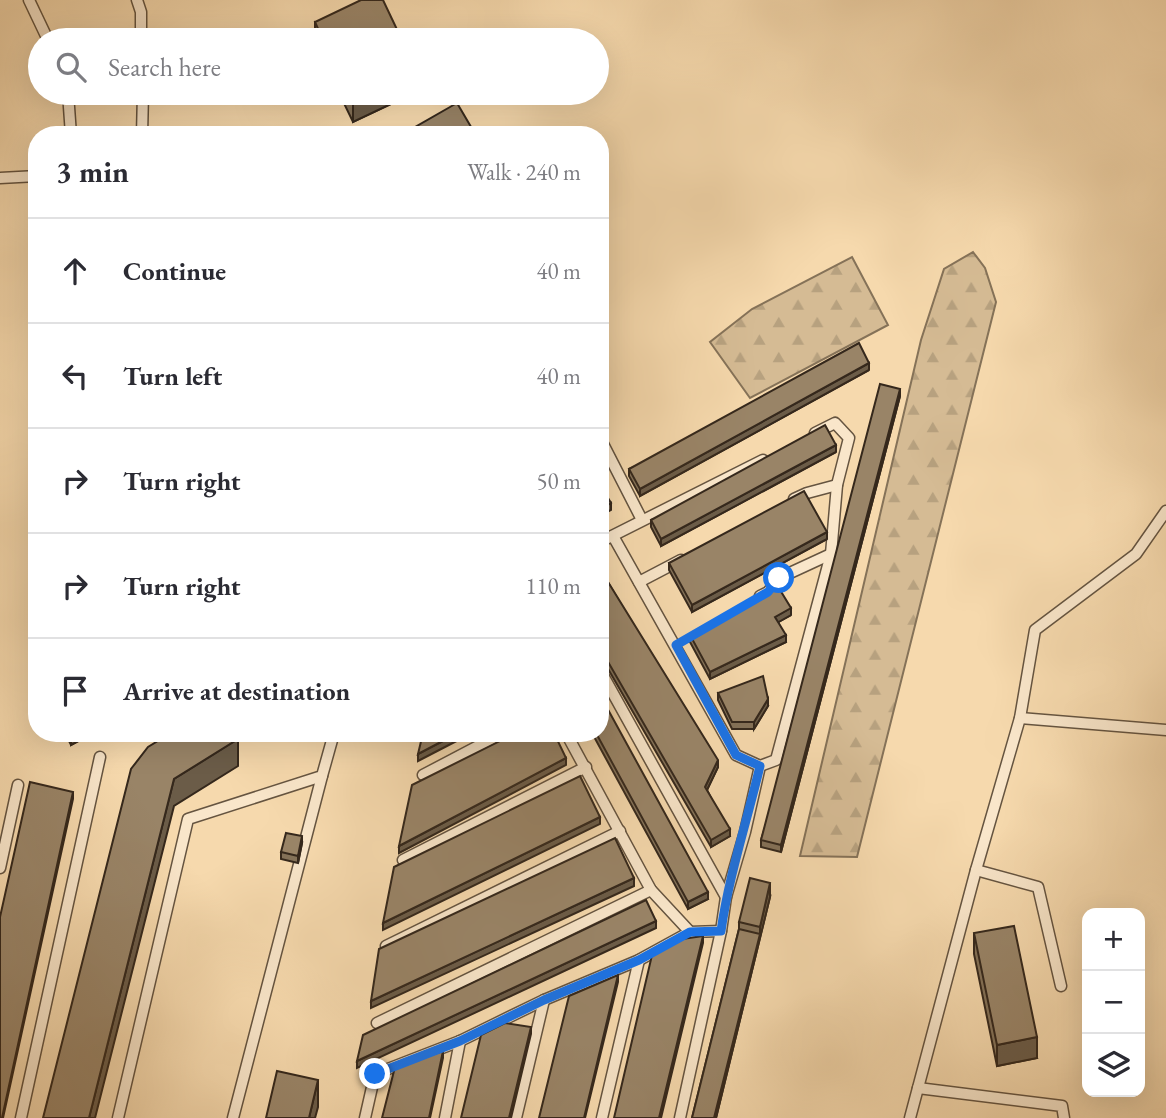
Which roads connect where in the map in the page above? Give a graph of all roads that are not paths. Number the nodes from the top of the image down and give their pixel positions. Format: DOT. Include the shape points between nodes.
graph roads {
  1 [pos="29,0"];
  2 [pos="137,0"];
  3 [pos="42,28"];
  4 [pos="141,28"];
  5 [pos="69,105"];
  6 [pos="143,105"];
  7 [pos="70,126"];
  8 [pos="142,126"];
  9 [pos="28,176"];
  10 [pos="0,178"];
  11 [pos="799,442"];
  12 [pos="775,454"];
  13 [pos="609,456"];
  14 [pos="837,485"];
  15 [pos="783,505"];
  16 [pos="1166,511"];
  17 [pos="642,520"];
  18 [pos="613,536"];
  19 [pos="609,538"];
  20 [pos="831,554"];
  21 [pos="687,556"];
  22 [pos="639,582"];
  23 [pos="745,605"];
  24 [pos="687,639"];
  25 [pos="676,645"];
  26 [pos="609,686"];
  27 [pos="1020,718"];
  28 [pos="1166,730"];
  29 [pos="331,742"];
  30 [pos="486,742"];
  31 [pos="571,742"];
  32 [pos="100,757"];
  33 [pos="586,766"];
  34 [pos="760,766"];
  35 [pos="423,775"];
  36 [pos="322,776"];
  37 [pos="18,785"];
  38 [pos="620,831"];
  39 [pos="403,860"];
  40 [pos="0,868"];
  41 [pos="976,870"];
  42 [pos="651,890"];
  43 [pos="726,898"];
  44 [pos="721,931"];
  45 [pos="690,932"];
  46 [pos="386,946"];
  47 [pos="639,960"];
  48 [pos="1061,986"];
  49 [pos="544,1000"];
  50 [pos="377,1023"];
  51 [pos="460,1041"];
  52 [pos="918,1088"];
  53 [pos="21,1118"];
  54 [pos="118,1118"];
  55 [pos="233,1118"];
  56 [pos="365,1118"];
  57 [pos="444,1118"];
  58 [pos="516,1118"];
  59 [pos="602,1118"];
  60 [pos="680,1118"];
  61 [pos="910,1118"];
  62 [pos="1064,1118"];
  1 -- 3 [label="lane"];
  2 -- 4 [label="lane"];
  5 -- 7 [label="lane"];
  6 -- 8 [label="lane"];
  9 -- 10 [label="lane"];
  11 -- 14 [label="lane" via="835,424 849,438"];
  12 -- 17 [label="lane"];
  13 -- 17 [label="lane"];
  14 -- 15 [label="lane"];
  14 -- 20 [label="lane"];
  16 -- 27 [label="lane" via="1136,554 1035,630"];
  17 -- 18 [label="lane"];
  18 -- 19 [label="lane"];
  18 -- 22 [label="lane"];
  20 -- 23 [label="lane" via="779,578 768,592"];
  20 -- 34 [label="lane" via="776,760"];
  21 -- 22 [label="lane"];
  22 -- 25 [label="lane"];
  24 -- 25 [label="lane"];
  25 -- 34 [label="lane" via="736,755"];
  26 -- 43 [label="lane"];
  27 -- 28 [label="lane"];
  27 -- 41 [label="lane"];
  29 -- 36 [label="lane"];
  30 -- 35 [label="lane"];
  31 -- 33 [label="lane"];
  32 -- 53 [label="lane"];
  33 -- 38 [label="lane"];
  33 -- 39 [label="lane"];
  34 -- 43 [label="lane"];
  36 -- 54 [label="lane" via="188,819"];
  36 -- 55 [label="lane"];
  37 -- 40 [label="lane"];
  38 -- 42 [label="lane"];
  38 -- 46 [label="lane"];
  41 -- 48 [label="lane" via="1038,887"];
  41 -- 52 [label="lane"];
  42 -- 45 [label="lane"];
  42 -- 50 [label="lane"];
  43 -- 44 [label="lane"];
  44 -- 45 [label="lane"];
  44 -- 60 [label="lane"];
  45 -- 47 [label="lane"];
  47 -- 49 [label="lane"];
  47 -- 59 [label="lane"];
  49 -- 51 [label="lane"];
  49 -- 58 [label="lane"];
  51 -- 56 [label="lane" via="375,1074"];
  51 -- 57 [label="lane"];
  52 -- 61 [label="lane"];
  52 -- 62 [label="lane" via="1062,1106"];
}
